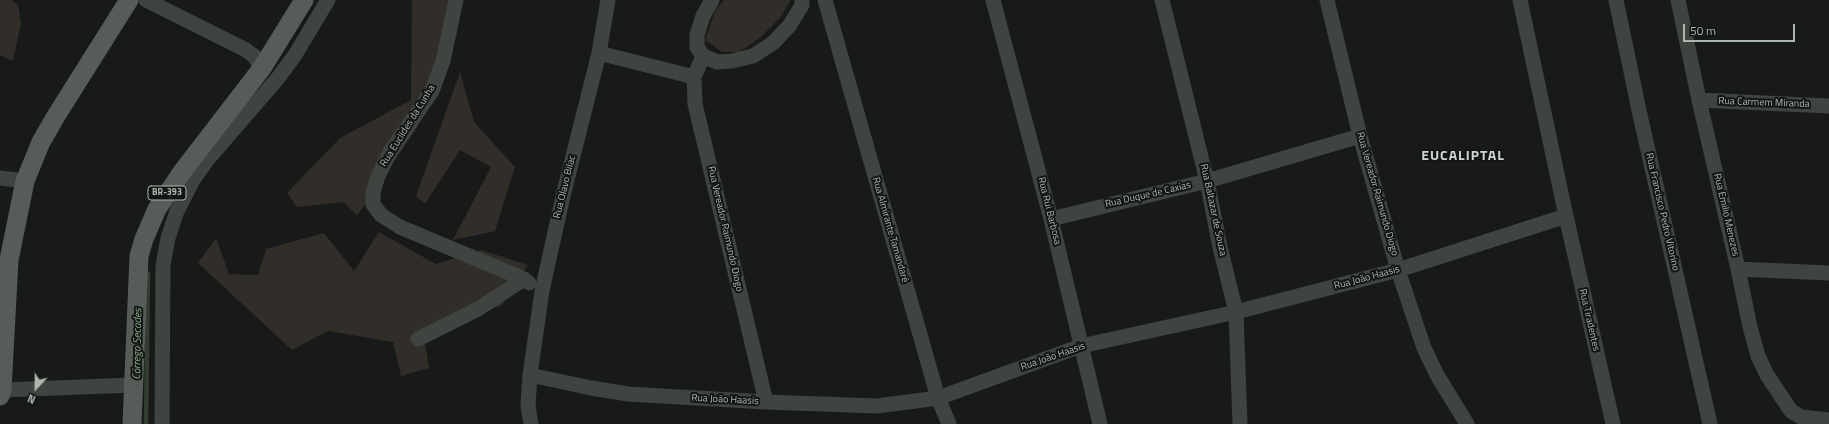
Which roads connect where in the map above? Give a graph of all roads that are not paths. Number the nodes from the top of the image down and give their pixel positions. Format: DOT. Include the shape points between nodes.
graph roads {
  1 [pos="129,0"];
  2 [pos="146,0"];
  3 [pos="304,0"];
  4 [pos="328,0"];
  5 [pos="456,0"];
  6 [pos="608,0"];
  7 [pos="712,0"];
  8 [pos="802,0"];
  9 [pos="825,0"];
  10 [pos="993,0"];
  11 [pos="1162,0"];
  12 [pos="1327,0"];
  13 [pos="1520,0"];
  14 [pos="1616,0"];
  15 [pos="1669,0"];
  16 [pos="1680,5"];
  17 [pos="598,54"];
  18 [pos="710,59"];
  19 [pos="262,68"];
  20 [pos="694,77"];
  21 [pos="1699,100"];
  22 [pos="1829,106"];
  23 [pos="1360,136"];
  24 [pos="0,178"];
  25 [pos="25,181"];
  26 [pos="1207,181"];
  27 [pos="1566,216"];
  28 [pos="1051,219"];
  29 [pos="1738,269"];
  30 [pos="1398,270"];
  31 [pos="1829,273"];
  32 [pos="524,279"];
  33 [pos="542,291"];
  34 [pos="1236,312"];
  35 [pos="418,339"];
  36 [pos="1081,346"];
  37 [pos="530,375"];
  38 [pos="133,385"];
  39 [pos="1,393"];
  40 [pos="938,398"];
  41 [pos="766,402"];
  42 [pos="1829,420"];
  43 [pos="132,424"];
  44 [pos="162,424"];
  45 [pos="531,424"];
  46 [pos="949,424"];
  47 [pos="1100,424"];
  48 [pos="1240,424"];
  49 [pos="1467,424"];
  50 [pos="1613,424"];
  51 [pos="1710,424"];
  1 -- 25 [label="main road" via="41,142"];
  2 -- 19 [label="street" via="246,50"];
  3 -- 19 [label="main road, BR-393"];
  4 -- 44 [label="street" via="278,78 208,159 193,180 177,211 163,265"];
  5 -- 32 [label="street, Rua Euclides da Cunha" via="443,61 432,91 390,152 373,193 373,204 381,215 400,227"];
  6 -- 17 [label="street, Rua Olavo Bilac"];
  7 -- 18 [label="street" via="697,35 697,47"];
  8 -- 18 [label="street" via="790,25 773,43 753,56 732,61"];
  9 -- 40 [label="street, Rua Almirante Tamandaré"];
  10 -- 28 [label="street, Rua Rui Barbosa"];
  11 -- 26 [label="street, Rua Baltazar de Souza"];
  12 -- 23 [label="street, Rua Vereador Raimundo Diogo"];
  13 -- 27 [label="street, Rua Tiradentes"];
  14 -- 51 [label="street, Rua Francisco Pedro Vitorino"];
  15 -- 16 [label="street, Rua Emilio Menezes"];
  16 -- 21 [label="street, Rua Emilio Menezes"];
  17 -- 20 [label="street"];
  17 -- 33 [label="street, Rua Olavo Bilac"];
  18 -- 20 [label="street, Rua Vereador Raimundo Diogo"];
  19 -- 38 [label="main road, BR-393" via="182,172 157,209 144,239 139,256"];
  20 -- 41 [label="street, Rua Vereador Raimundo Diogo" via="695,104"];
  21 -- 22 [label="street, Rua Carmem Miranda"];
  21 -- 29 [label="street, Rua Emilio Menezes"];
  23 -- 26 [label="street, Rua Duque de Caxias"];
  23 -- 30 [label="street, Rua Vereador Raimundo Diogo"];
  24 -- 25 [label="street"];
  25 -- 39 [label="main road" via="9,260"];
  26 -- 28 [label="street, Rua Duque de Caxias"];
  26 -- 34 [label="street, Rua Baltazar de Souza"];
  27 -- 30 [label="street, Rua João Haasis"];
  27 -- 50 [label="street, Rua Tiradentes"];
  28 -- 36 [label="street, Rua Rui Barbosa"];
  29 -- 31 [label="street"];
  29 -- 42 [label="street, Rua Emilio Menezes" via="1750,327 1758,356 1767,375 1790,411 1801,417"];
  30 -- 34 [label="street, Rua João Haasis"];
  30 -- 49 [label="street, Rua Vereador Raimundo Diogo" via="1424,348"];
  32 -- 33 [label="street, Rua Euclides da Cunha"];
  32 -- 35 [label="street" via="478,309"];
  33 -- 37 [label="street, Rua Olavo Bilac"];
  34 -- 36 [label="street, Rua João Haasis"];
  34 -- 48 [label="street, Rua Baltazar de Souza"];
  36 -- 40 [label="street, Rua João Haasis"];
  36 -- 47 [label="street, Rua Rui Barbosa"];
  37 -- 41 [label="street, Rua João Haasis" via="628,394"];
  37 -- 45 [label="street, Rua Olavo Bilac" via="528,406"];
  38 -- 39 [label="street"];
  38 -- 43 [label="main road, BR-393"];
  40 -- 41 [label="street, Rua João Haasis" via="877,406"];
  40 -- 46 [label="street, Rua Almirante Tamandaré"];
}
